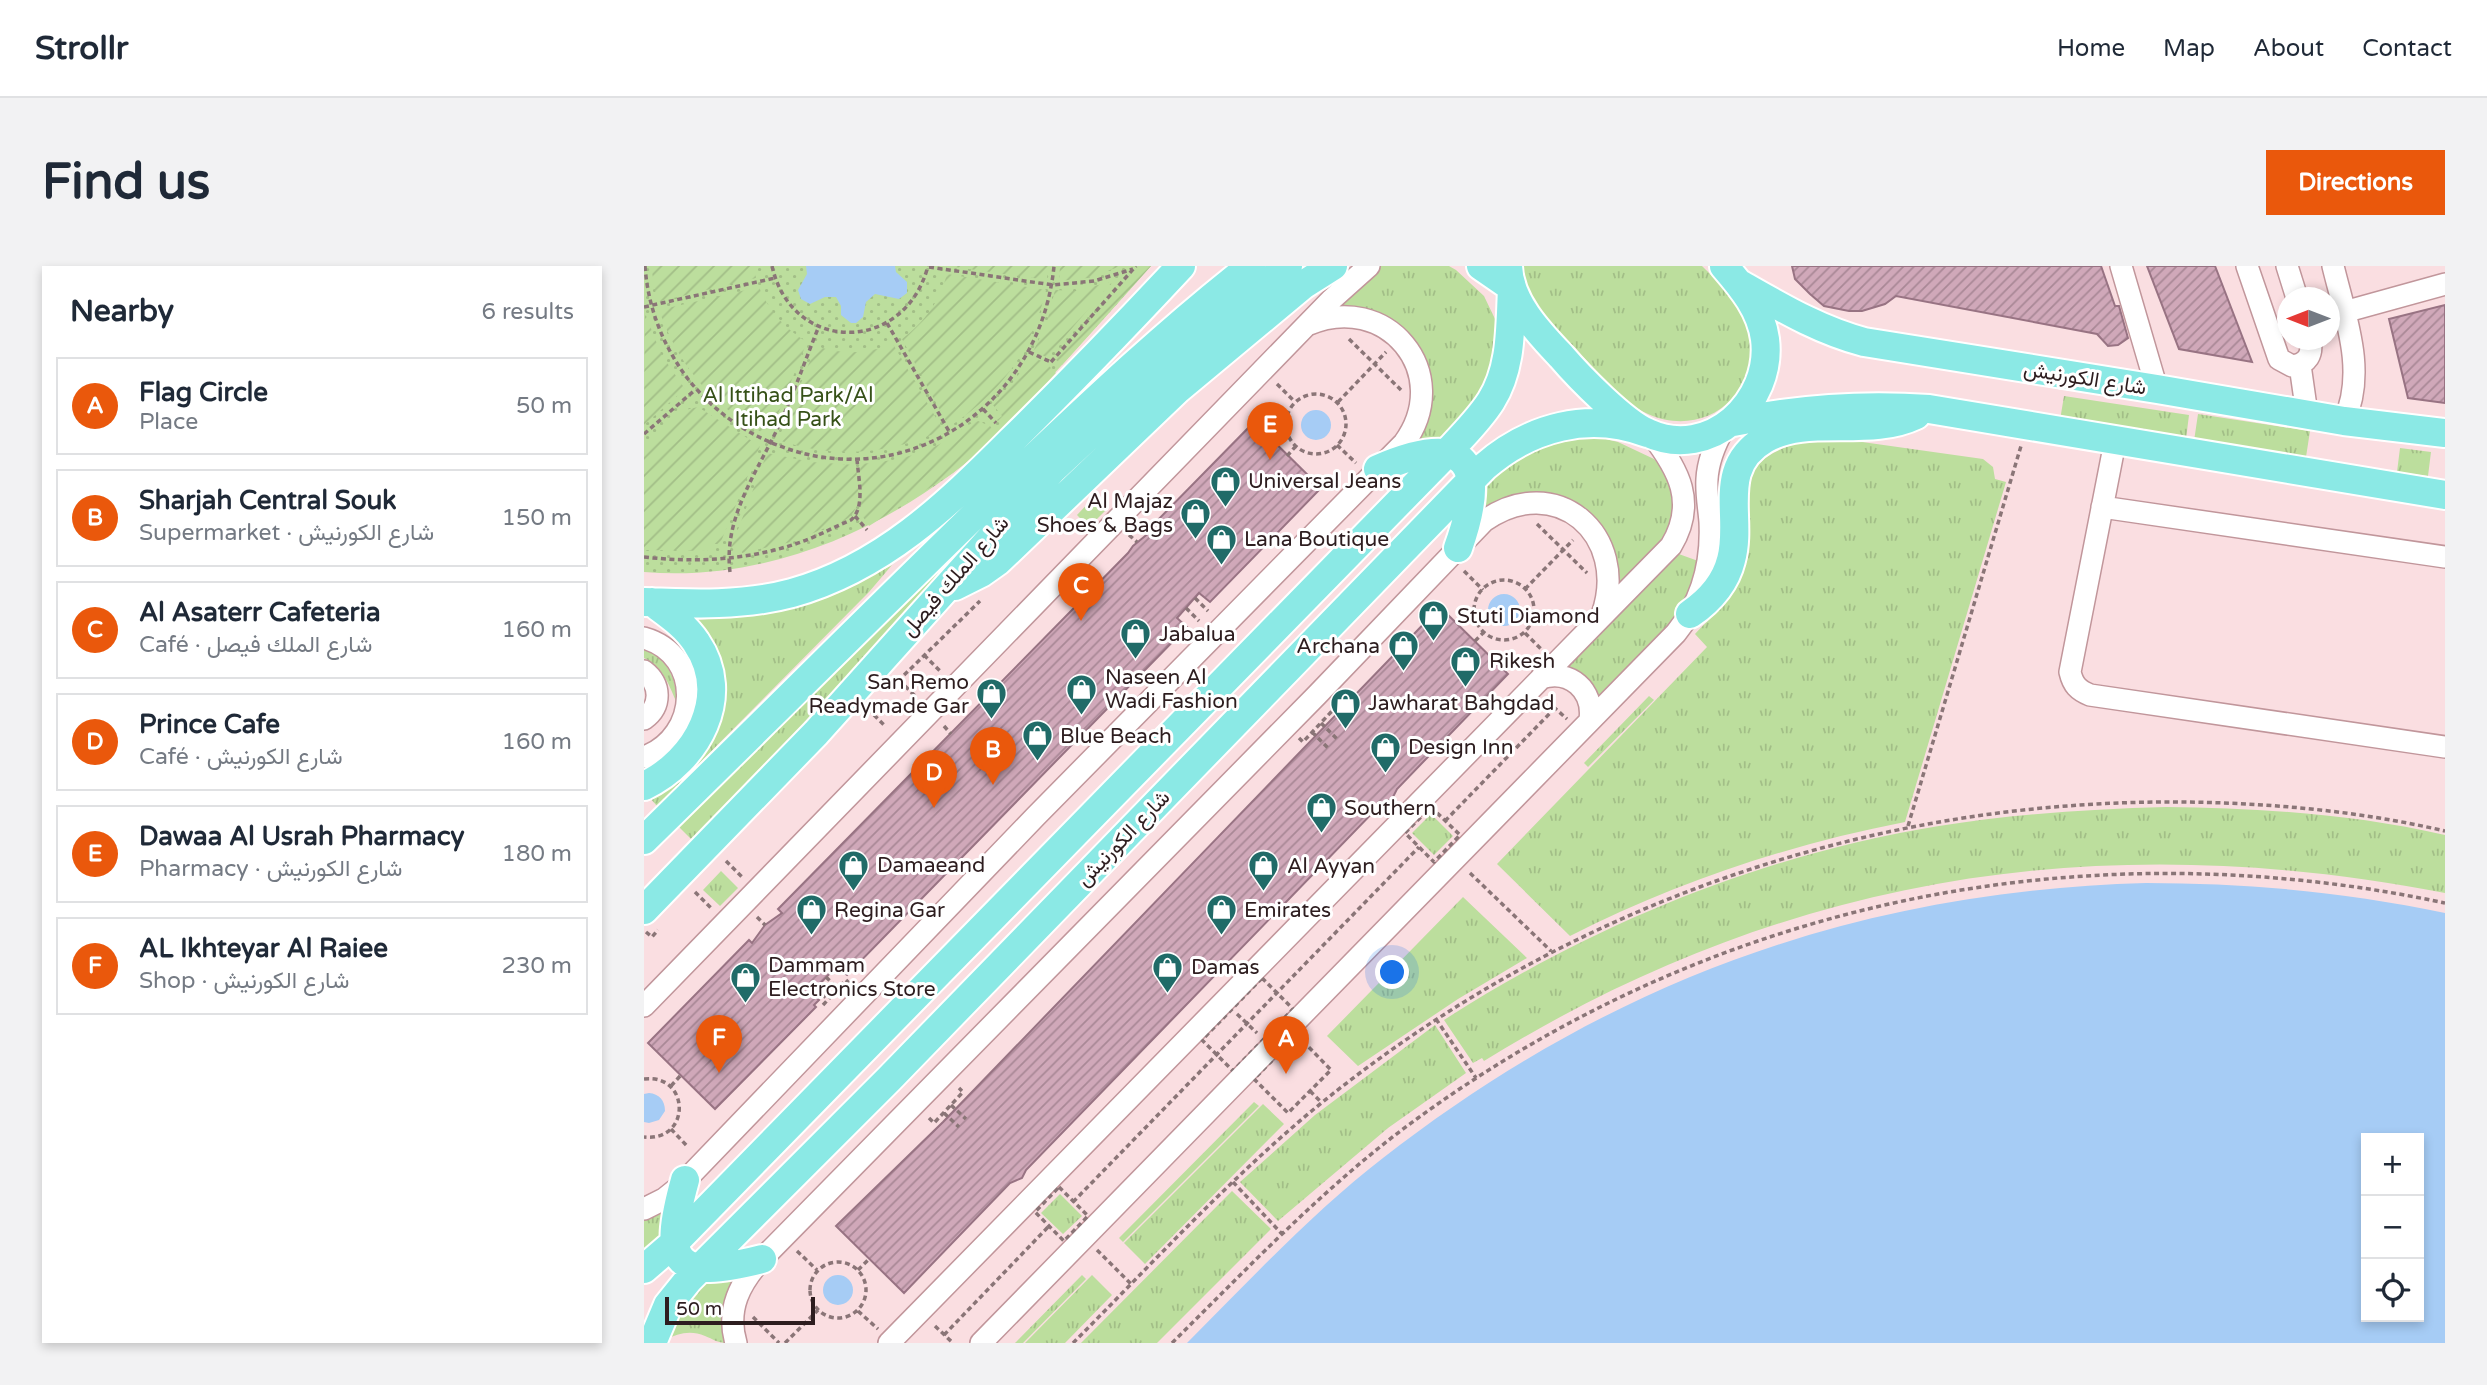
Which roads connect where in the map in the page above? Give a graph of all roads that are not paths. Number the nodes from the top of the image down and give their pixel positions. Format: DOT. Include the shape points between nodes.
graph roads {
  1 [pos="1181,266"];
  2 [pos="1251,266"];
  3 [pos="1288,266"];
  4 [pos="1333,266"];
  5 [pos="1369,266"];
  6 [pos="1481,266"];
  7 [pos="2121,266"];
  8 [pos="2247,266"];
  9 [pos="2287,266"];
  10 [pos="2333,266"];
  11 [pos="1731,274"];
  12 [pos="1510,280"];
  13 [pos="2445,284"];
  14 [pos="2294,287"];
  15 [pos="2344,312"];
  16 [pos="1307,325"];
  17 [pos="2311,350"];
  18 [pos="2300,365"];
  19 [pos="2157,388"];
  20 [pos="1051,404"];
  21 [pos="1929,409"];
  22 [pos="2307,415"];
  23 [pos="2344,421"];
  24 [pos="1728,425"];
  25 [pos="2445,433"];
  26 [pos="1649,434"];
  27 [pos="2116,442"];
  28 [pos="1448,452"];
  29 [pos="1378,469"];
  30 [pos="1472,480"];
  31 [pos="2445,495"];
  32 [pos="2102,507"];
  33 [pos="968,522"];
  34 [pos="1458,548"];
  35 [pos="2445,557"];
  36 [pos="862,563"];
  37 [pos="942,591"];
  38 [pos="648,602"];
  39 [pos="1690,614"];
  40 [pos="1602,615"];
  41 [pos="644,638"];
  42 [pos="644,671"];
  43 [pos="1537,683"];
  44 [pos="644,719"];
  45 [pos="1585,726"];
  46 [pos="2445,747"];
  47 [pos="644,757"];
  48 [pos="644,786"];
  49 [pos="644,840"];
  50 [pos="654,917"];
  51 [pos="644,1006"];
  52 [pos="685,1180"];
  53 [pos="644,1209"];
  54 [pos="674,1243"];
  55 [pos="762,1259"];
  56 [pos="701,1268"];
  57 [pos="644,1269"];
  58 [pos="899,1338"];
  59 [pos="652,1343"];
  60 [pos="736,1343"];
  61 [pos="981,1343"];
  1 -- 20 [label="main road"];
  2 -- 33 [label="main road, شارع الملك فيصل" via="1142,357"];
  3 -- 37 [label="main road, شارع الملك فيصل" via="1184,348 1092,430"];
  4 -- 37 [label="main road" via="1303,285 1178,389 998,561"];
  5 -- 16 [label="street"];
  6 -- 12 [label="main road"];
  7 -- 19 [label="street"];
  8 -- 18 [label="street" via="2279,359"];
  9 -- 14 [label="street"];
  10 -- 15 [label="street"];
  11 -- 19 [label="main road, شارع الكورنيش" via="1835,335"];
  11 -- 24 [label="main road" via="1756,309 1766,356 1755,395"];
  12 -- 26 [label="main road" via="1519,304 1550,344 1604,398"];
  12 -- 28 [label="main road, شارع الكورنيش" via="1503,375 1485,410"];
  13 -- 15 [label="street"];
  15 -- 23 [label="street" via="2355,377 2353,400"];
  16 -- 29 [label="street" via="1328,317 1350,316 1381,325 1412,355 1420,374 1421,405 1410,435"];
  16 -- 51 [label="street"];
  17 -- 18 [label="street"];
  18 -- 22 [label="street"];
  19 -- 22 [label="main road, شارع الكورنيش"];
  20 -- 33 [label="main road" via="1044,422 992,480"];
  20 -- 36 [label="main road" via="947,504"];
  21 -- 24 [label="main road" via="1830,408"];
  21 -- 27 [label="main road"];
  21 -- 39 [label="main road" via="1882,426 1786,431 1763,440 1745,457 1735,479 1734,548 1726,574 1711,597"];
  22 -- 23 [label="main road, شارع الكورنيش"];
  23 -- 25 [label="main road, شارع الكورنيش"];
  24 -- 26 [label="main road, شارع الكورنيش" via="1688,440"];
  24 -- 39 [label="street" via="1712,453 1707,478 1707,572"];
  26 -- 30 [label="main road, شارع الكورنيش" via="1596,423 1553,429 1512,446"];
  26 -- 40 [label="street" via="1681,483 1682,522 1671,546"];
  27 -- 31 [label="main road"];
  27 -- 32 [label="street"];
  28 -- 29 [label="main road" via="1412,457"];
  28 -- 30 [label="main road" via="1466,464"];
  28 -- 54 [label="main road, شارع الكورنيش"];
  29 -- 52 [label="street"];
  30 -- 34 [label="main road"];
  30 -- 56 [label="main road, شارع الكورنيش"];
  32 -- 35 [label="street"];
  32 -- 46 [label="street" via="2070,672 2080,691"];
  33 -- 36 [label="main road" via="886,559"];
  33 -- 49 [label="main road, شارع الملك فيصل"];
  34 -- 40 [label="street" via="1493,514 1514,505 1547,504 1569,512 1587,525 1608,562 1610,583"];
  34 -- 55 [label="street"];
  36 -- 38 [label="main road" via="816,586 766,599"];
  37 -- 50 [label="main road, شارع الملك فيصل"];
  38 -- 48 [label="main road" via="678,622 696,642 708,666 711,692 707,719 694,744 675,766"];
  39 -- 45 [label="street"];
  40 -- 43 [label="street"];
  41 -- 47 [label="street" via="674,655 687,688 681,726 664,747"];
  42 -- 44 [label="street" via="655,682 658,697"];
  43 -- 45 [label="street" via="1550,676 1567,677 1581,687 1590,702"];
  43 -- 58 [label="street" via="1229,1005"];
  45 -- 61 [label="street" via="1450,854 1271,1046 1080,1233"];
  52 -- 53 [label="street"];
  52 -- 54 [label="main road"];
  54 -- 56 [label="main road" via="680,1259"];
  54 -- 57 [label="main road, شارع الكورنيش"];
  55 -- 56 [label="main road"];
  55 -- 60 [label="street" via="742,1284 733,1310"];
  56 -- 59 [label="main road, شارع الكورنيش" via="668,1305"];
}
